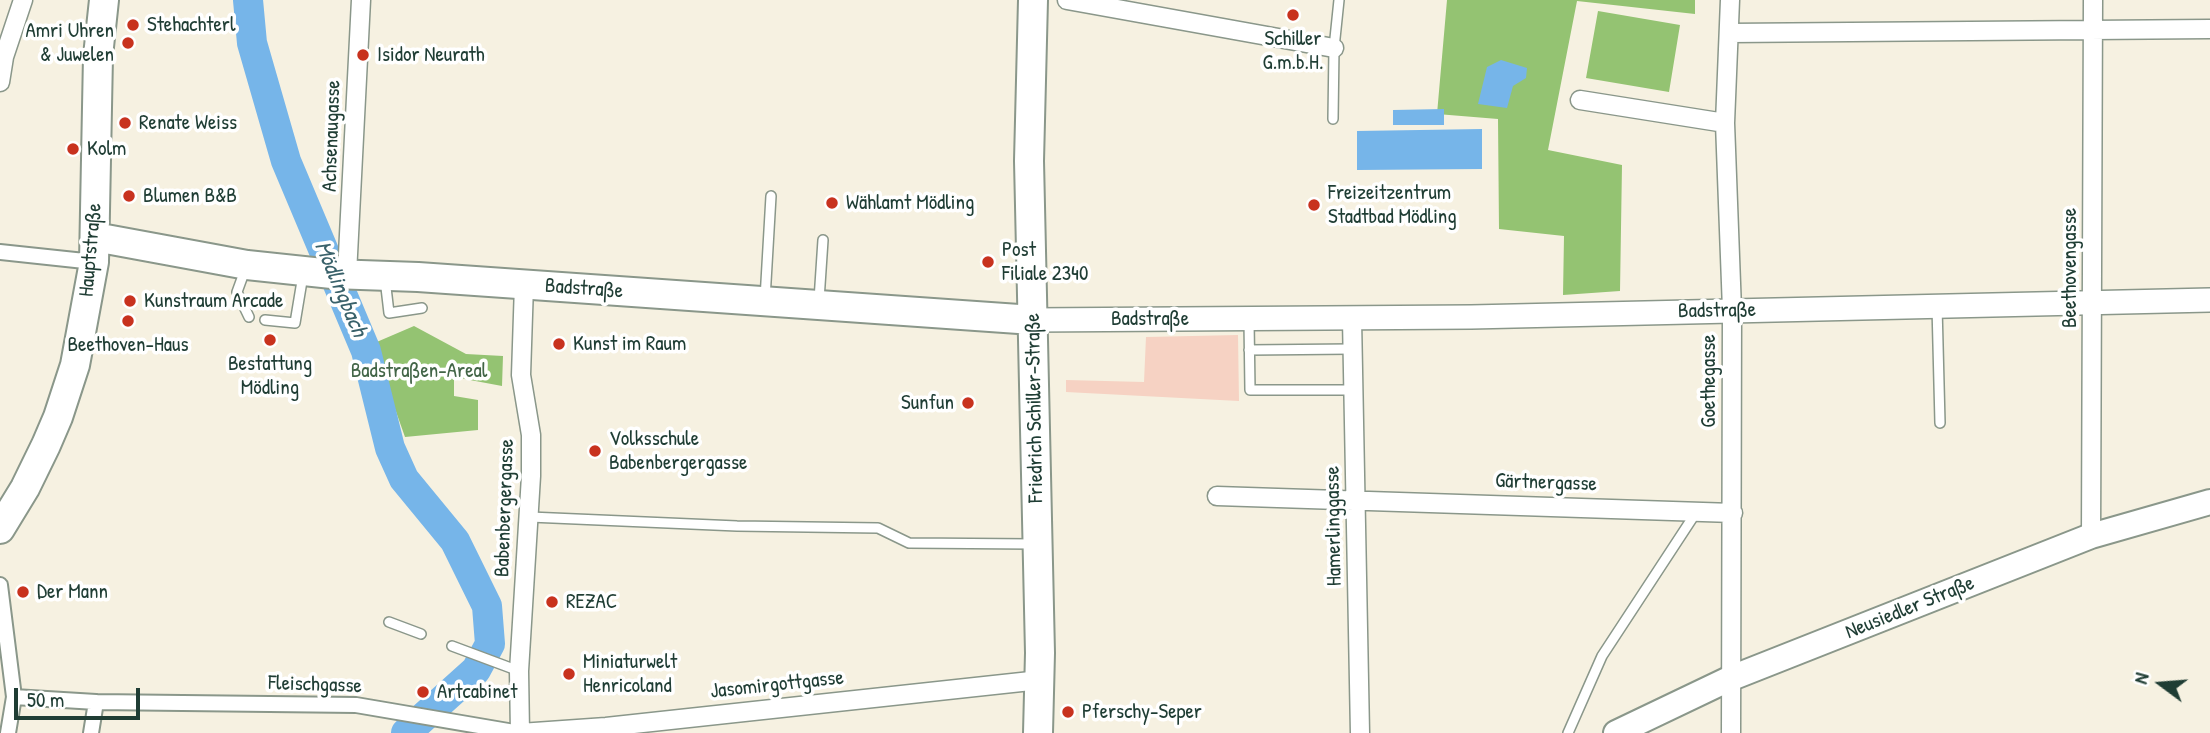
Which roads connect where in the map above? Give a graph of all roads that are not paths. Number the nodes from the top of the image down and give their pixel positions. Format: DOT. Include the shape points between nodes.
graph roads {
  1 [pos="23,0"];
  2 [pos="104,0"];
  3 [pos="361,0"];
  4 [pos="1033,0"];
  5 [pos="1067,0"];
  6 [pos="1339,0"];
  7 [pos="1730,0"];
  8 [pos="2093,0"];
  9 [pos="2210,29"];
  10 [pos="2094,31"];
  11 [pos="1730,33"];
  12 [pos="1334,48"];
  13 [pos="0,82"];
  14 [pos="1580,100"];
  15 [pos="1333,119"];
  16 [pos="1725,123"];
  17 [pos="771,196"];
  18 [pos="824,240"];
  19 [pos="94,250"];
  20 [pos="0,253"];
  21 [pos="247,265"];
  22 [pos="328,273"];
  23 [pos="385,276"];
  24 [pos="524,285"];
  25 [pos="2210,300"];
  26 [pos="765,302"];
  27 [pos="2093,302"];
  28 [pos="819,306"];
  29 [pos="1937,306"];
  30 [pos="422,308"];
  31 [pos="1732,310"];
  32 [pos="249,317"];
  33 [pos="1249,319"];
  34 [pos="1352,319"];
  35 [pos="265,320"];
  36 [pos="1034,320"];
  37 [pos="1352,349"];
  38 [pos="1250,350"];
  39 [pos="1353,390"];
  40 [pos="1940,423"];
  41 [pos="1217,496"];
  42 [pos="1357,499"];
  43 [pos="2210,502"];
  44 [pos="1697,511"];
  45 [pos="1733,513"];
  46 [pos="530,517"];
  47 [pos="0,529"];
  48 [pos="2091,536"];
  49 [pos="1038,544"];
  50 [pos="0,585"];
  51 [pos="389,622"];
  52 [pos="421,634"];
  53 [pos="452,646"];
  54 [pos="519,671"];
  55 [pos="1729,679"];
  56 [pos="1040,680"];
  57 [pos="14,697"];
  58 [pos="96,702"];
  59 [pos="606,730"];
  60 [pos="8,733"];
  61 [pos="91,733"];
  62 [pos="520,733"];
  63 [pos="1038,733"];
  64 [pos="1360,733"];
  65 [pos="1568,733"];
  66 [pos="1616,733"];
  67 [pos="1731,733"];
  1 -- 13 [label="street"];
  2 -- 19 [label="main road, Hauptstraße" via="98,56"];
  3 -- 22 [label="street, Achsenaugasse"];
  4 -- 36 [label="main road, Friedrich Schiller-Straße" via="1029,161"];
  5 -- 12 [label="street"];
  6 -- 12 [label="lane"];
  7 -- 11 [label="street, Goethegasse"];
  8 -- 10 [label="street, Beethovengasse"];
  9 -- 10 [label="street"];
  10 -- 11 [label="street"];
  10 -- 27 [label="street, Beethovengasse"];
  11 -- 16 [label="street, Goethegasse"];
  12 -- 15 [label="lane"];
  14 -- 16 [label="street"];
  16 -- 31 [label="street, Goethegasse"];
  17 -- 26 [label="lane"];
  18 -- 28 [label="lane"];
  19 -- 20 [label="street"];
  19 -- 21 [label="main road, Badstraße"];
  19 -- 47 [label="main road, Hauptstraße" via="69,386 25,488"];
  21 -- 22 [label="main road, Badstraße"];
  21 -- 32 [label="lane" via="237,292"];
  22 -- 23 [label="main road, Badstraße"];
  22 -- 35 [label="lane" via="295,323"];
  23 -- 24 [label="main road, Badstraße"];
  23 -- 30 [label="lane" via="388,313"];
  24 -- 26 [label="main road, Badstraße"];
  24 -- 46 [label="street, Babenbergergasse" via="521,375 531,435"];
  25 -- 27 [label="street, Badstraße"];
  26 -- 28 [label="main road, Badstraße"];
  27 -- 29 [label="street, Badstraße"];
  27 -- 48 [label="street, Beethovengasse"];
  28 -- 36 [label="main road, Badstraße"];
  29 -- 31 [label="street, Badstraße"];
  29 -- 40 [label="lane"];
  31 -- 34 [label="street, Badstraße"];
  31 -- 45 [label="street, Goethegasse"];
  33 -- 34 [label="street, Badstraße"];
  33 -- 36 [label="street, Badstraße"];
  33 -- 38 [label="lane"];
  34 -- 37 [label="street, Hamerlinggasse"];
  36 -- 49 [label="main road, Friedrich Schiller-Straße"];
  37 -- 38 [label="lane"];
  37 -- 39 [label="street, Hamerlinggasse"];
  38 -- 39 [label="lane" via="1250,390"];
  39 -- 42 [label="street, Hamerlinggasse"];
  41 -- 42 [label="street, Gärtnergasse"];
  42 -- 44 [label="street, Gärtnergasse"];
  42 -- 64 [label="street, Hamerlinggasse"];
  43 -- 48 [label="main road, Neusiedler Straße"];
  44 -- 45 [label="street, Gärtnergasse"];
  44 -- 65 [label="lane" via="1602,656"];
  45 -- 55 [label="street, Goethegasse"];
  46 -- 49 [label="lane" via="878,528 909,543"];
  46 -- 54 [label="street, Babenbergergasse"];
  48 -- 55 [label="main road, Neusiedler Straße"];
  49 -- 56 [label="main road, Friedrich Schiller-Straße"];
  50 -- 57 [label="street"];
  51 -- 52 [label="lane"];
  53 -- 54 [label="lane"];
  54 -- 62 [label="street, Babenbergergasse"];
  55 -- 66 [label="main road, Neusiedler Straße"];
  55 -- 67 [label="street, Goethegasse"];
  56 -- 59 [label="street, Jasomirgottgasse"];
  56 -- 63 [label="main road, Friedrich Schiller-Straße"];
  57 -- 58 [label="street, Fleischgasse"];
  57 -- 60 [label="street"];
  58 -- 61 [label="street"];
  58 -- 62 [label="street, Fleischgasse" via="356,705"];
  59 -- 62 [label="street, Jasomirgottgasse"];
}
